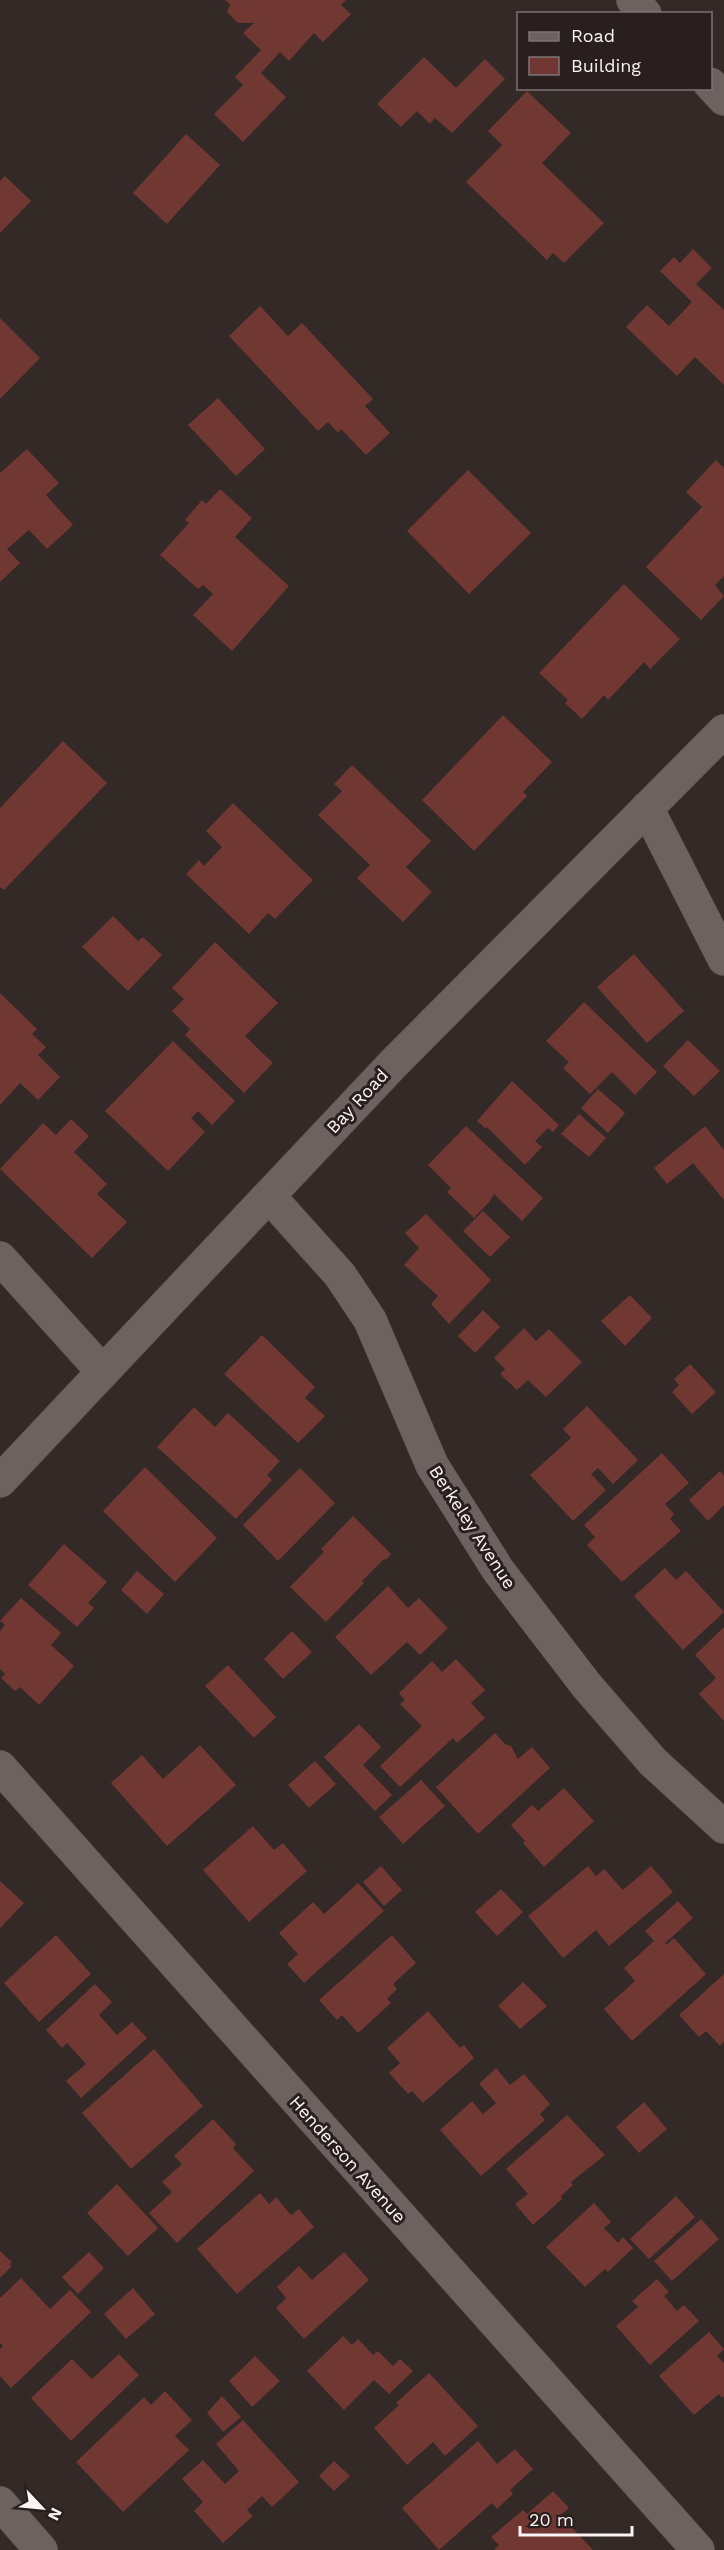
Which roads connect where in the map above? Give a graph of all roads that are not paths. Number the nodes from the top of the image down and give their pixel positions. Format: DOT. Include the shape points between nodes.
graph roads {
  1 [pos="633,0"];
  2 [pos="643,12"];
  3 [pos="712,85"];
  4 [pos="724,99"];
  5 [pos="724,731"];
  6 [pos="648,808"];
  7 [pos="724,959"];
  8 [pos="269,1196"];
  9 [pos="0,1258"];
  10 [pos="103,1372"];
  11 [pos="0,1481"];
  12 [pos="0,1767"];
  13 [pos="724,1827"];
  14 [pos="0,2503"];
  15 [pos="42,2550"];
  16 [pos="698,2550"];
  1 -- 2 [label="street"];
  3 -- 4 [label="street"];
  5 -- 6 [label="street, Bay Road"];
  6 -- 7 [label="street"];
  6 -- 8 [label="street, Bay Road" via="393,1064"];
  8 -- 10 [label="street, Bay Road"];
  8 -- 13 [label="street, Berkeley Avenue" via="340,1275 370,1320 432,1465 498,1570 587,1686 653,1762"];
  9 -- 10 [label="street"];
  10 -- 11 [label="street, Bay Road"];
  12 -- 16 [label="street, Henderson Avenue"];
  14 -- 15 [label="street"];
}
